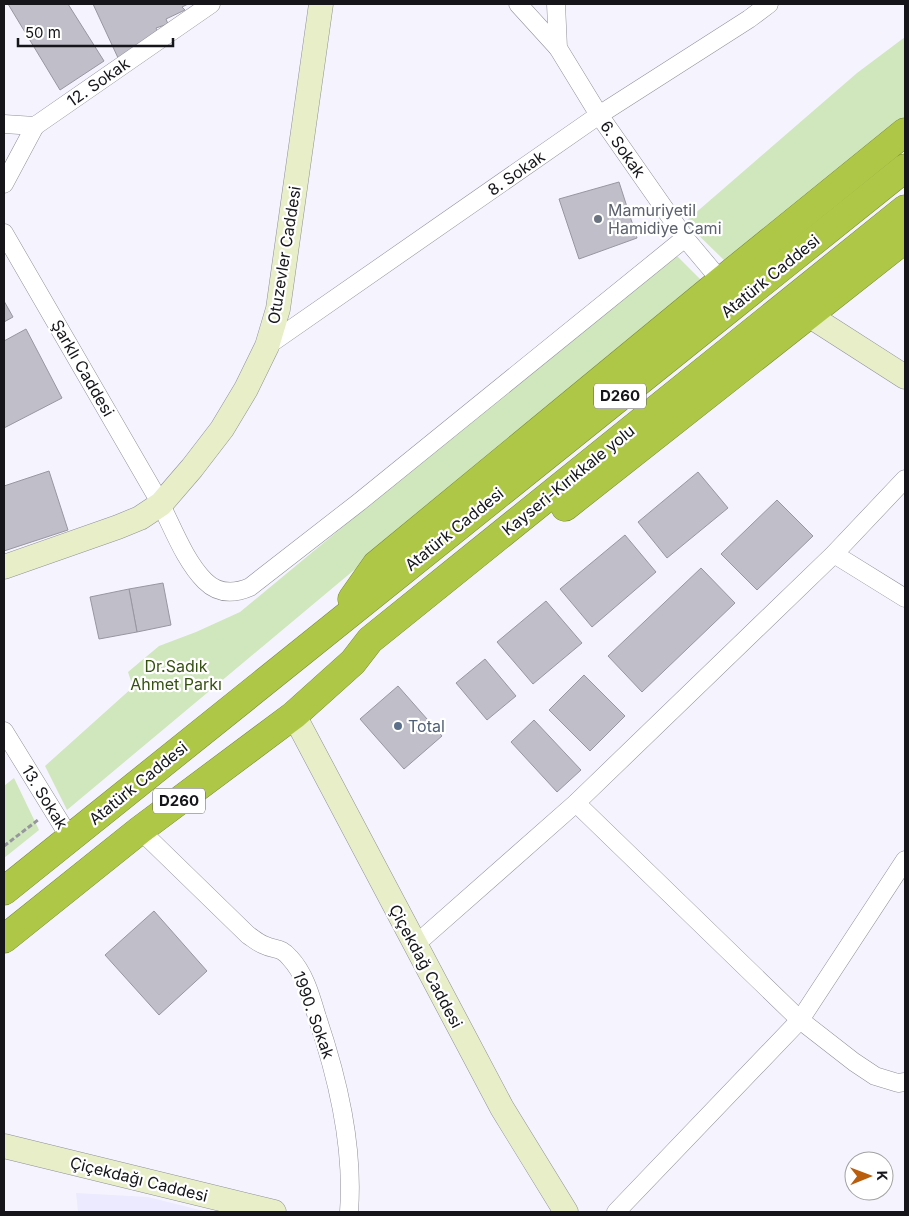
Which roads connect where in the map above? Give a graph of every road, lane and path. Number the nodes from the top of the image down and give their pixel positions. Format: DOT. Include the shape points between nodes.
graph roads {
  1 [pos="211,4"];
  2 [pos="321,4"];
  3 [pos="518,4"];
  4 [pos="556,4"];
  5 [pos="768,4"];
  6 [pos="558,48"];
  7 [pos="599,115"];
  8 [pos="4,124"];
  9 [pos="35,126"];
  10 [pos="905,132"];
  11 [pos="905,168"];
  12 [pos="4,184"];
  13 [pos="905,209"];
  14 [pos="4,232"];
  15 [pos="685,238"];
  16 [pos="905,239"];
  17 [pos="721,281"];
  18 [pos="810,316"];
  19 [pos="267,346"];
  20 [pos="905,377"];
  21 [pos="905,479"];
  22 [pos="161,504"];
  23 [pos="834,554"];
  24 [pos="4,567"];
  25 [pos="905,598"];
  26 [pos="334,625"];
  27 [pos="353,662"];
  28 [pos="294,715"];
  29 [pos="4,731"];
  30 [pos="576,802"];
  31 [pos="53,809"];
  32 [pos="140,830"];
  33 [pos="70,838"];
  34 [pos="4,846"];
  35 [pos="905,860"];
  36 [pos="4,892"];
  37 [pos="4,939"];
  38 [pos="416,945"];
  39 [pos="800,1020"];
  40 [pos="905,1082"];
  41 [pos="4,1146"];
  42 [pos="274,1212"];
  43 [pos="349,1212"];
  44 [pos="566,1212"];
  45 [pos="616,1212"];
  1 -- 9 [label="street, 12. Sokak"];
  2 -- 19 [label="street, Otuzevler Caddesi" via="278,309"];
  3 -- 6 [label="street"];
  4 -- 6 [label="street, 6. Sokak"];
  5 -- 7 [label="street, 8. Sokak" via="750,19"];
  6 -- 7 [label="street, 6. Sokak"];
  7 -- 15 [label="street, 6. Sokak"];
  7 -- 19 [label="street, 8. Sokak"];
  8 -- 9 [label="street"];
  9 -- 12 [label="street, 12. Sokak"];
  10 -- 17 [label="highway"];
  11 -- 26 [label="highway, Atatürk Caddesi / D260"];
  13 -- 27 [label="highway, Kayseri-Kırıkkale yolu / D260" via="370,640"];
  14 -- 22 [label="street, Şarklı Caddesi"];
  15 -- 17 [label="street, 6. Sokak"];
  15 -- 22 [label="street, Şarklı Caddesi" via="250,588 228,592 216,589 204,580 184,552"];
  16 -- 18 [label="highway"];
  17 -- 26 [label="highway" via="376,565"];
  18 -- 20 [label="street"];
  18 -- 27 [label="highway" via="379,652"];
  19 -- 22 [label="street, Otuzevler Caddesi" via="222,430"];
  21 -- 23 [label="street"];
  22 -- 24 [label="street, Otuzevler Caddesi" via="118,527"];
  23 -- 25 [label="street"];
  23 -- 30 [label="street"];
  26 -- 33 [label="highway, Atatürk Caddesi / D260"];
  27 -- 28 [label="highway, D260"];
  28 -- 32 [label="highway, D260"];
  28 -- 38 [label="street, Çiçekdağ Caddesi"];
  29 -- 31 [label="street, 13. Sokak"];
  30 -- 38 [label="street"];
  30 -- 39 [label="street"];
  31 -- 33 [label="street, 13. Sokak"];
  31 -- 34 [label="path"];
  32 -- 37 [label="highway, D260"];
  32 -- 43 [label="street, 1990. Sokak" via="248,934 263,945 282,950 300,970 322,1032 341,1103 350,1173"];
  33 -- 36 [label="highway, Atatürk Caddesi / D260"];
  35 -- 39 [label="street"];
  38 -- 44 [label="street, Çiçekdağ Caddesi" via="502,1108"];
  39 -- 40 [label="street" via="874,1076"];
  39 -- 45 [label="street"];
  41 -- 42 [label="street, Çiçekdağı Caddesi"];
}
